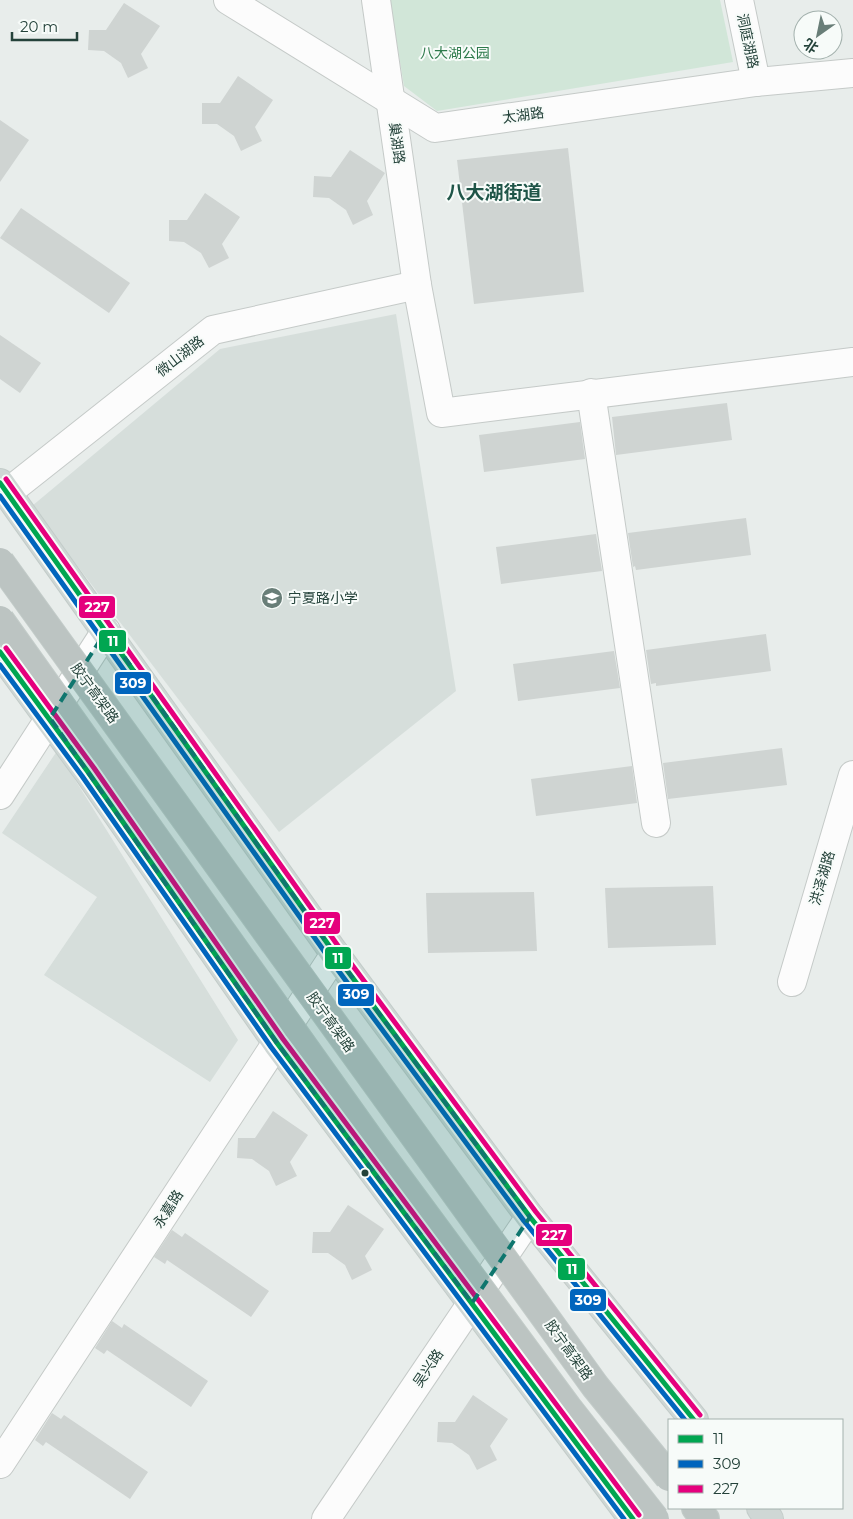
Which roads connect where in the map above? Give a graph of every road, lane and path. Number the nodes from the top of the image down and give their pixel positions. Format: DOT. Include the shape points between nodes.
graph roads {
  1 [pos="228,0"];
  2 [pos="376,0"];
  3 [pos="739,0"];
  4 [pos="853,73"];
  5 [pos="756,82"];
  6 [pos="390,101"];
  7 [pos="417,285"];
  8 [pos="853,362"];
  9 [pos="591,393"];
  10 [pos="4,488"];
  11 [pos="0,562"];
  12 [pos="0,620"];
  13 [pos="106,631"];
  14 [pos="0,652"];
  15 [pos="50,718"];
  16 [pos="853,774"];
  17 [pos="0,795"];
  18 [pos="656,823"];
  19 [pos="335,954"];
  20 [pos="792,982"];
  21 [pos="277,1043"];
  22 [pos="530,1217"];
  23 [pos="472,1303"];
  24 [pos="693,1419"];
  25 [pos="0,1464"];
  26 [pos="668,1476"];
  27 [pos="697,1509"];
  28 [pos="326,1519"];
  29 [pos="633,1519"];
  30 [pos="655,1519"];
  31 [pos="705,1519"];
  1 -- 6 [label="street, 太湖路"];
  2 -- 6 [label="street, 巢湖路"];
  3 -- 5 [label="street, 洞庭湖路"];
  4 -- 5 [label="street, 太湖路"];
  5 -- 6 [label="street, 太湖路" via="435,128"];
  6 -- 7 [label="street, 巢湖路"];
  7 -- 9 [label="street, 巢湖路" via="440,413"];
  7 -- 10 [label="street, 微山湖路" via="213,330"];
  8 -- 9 [label="street"];
  9 -- 18 [label="street"];
  10 -- 13 [label="main road"];
  11 -- 26 [label="highway, 胶宁高架路, bridge" via="595,1386"];
  12 -- 30 [label="highway, bridge" via="375,1147 567,1407"];
  13 -- 15 [label="street"];
  13 -- 19 [label="main road"];
  14 -- 15 [label="main road"];
  15 -- 17 [label="street"];
  15 -- 21 [label="main road"];
  16 -- 20 [label="street, 洪泽湖路"];
  19 -- 21 [label="street, 永嘉路"];
  19 -- 22 [label="main road"];
  21 -- 23 [label="main road"];
  21 -- 25 [label="street, 永嘉路"];
  22 -- 23 [label="street, 吴兴路"];
  22 -- 24 [label="main road"];
  23 -- 28 [label="street, 吴兴路"];
  23 -- 29 [label="main road"];
  27 -- 31 [label="highway"];
}
